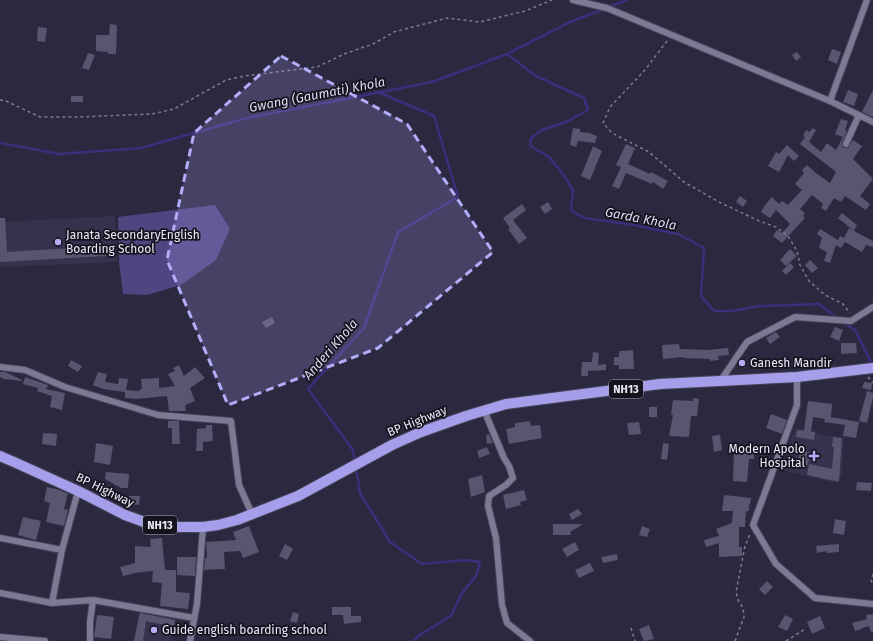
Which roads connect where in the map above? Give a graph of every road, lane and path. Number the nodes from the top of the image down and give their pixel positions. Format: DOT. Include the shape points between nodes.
graph roads {
  1 [pos="552,0"];
  2 [pos="573,0"];
  3 [pos="867,0"];
  4 [pos="672,35"];
  5 [pos="0,100"];
  6 [pos="830,101"];
  7 [pos="859,115"];
  8 [pos="873,122"];
  9 [pos="846,144"];
  10 [pos="873,308"];
  11 [pos="854,319"];
  12 [pos="0,367"];
  13 [pos="870,368"];
  14 [pos="798,377"];
  15 [pos="721,380"];
  16 [pos="484,410"];
  17 [pos="0,456"];
  18 [pos="78,491"];
  19 [pos="252,514"];
  20 [pos="753,525"];
  21 [pos="204,528"];
  22 [pos="0,538"];
  23 [pos="62,550"];
  24 [pos="873,574"];
  25 [pos="873,583"];
  26 [pos="0,593"];
  27 [pos="93,600"];
  28 [pos="52,603"];
  29 [pos="873,604"];
  30 [pos="194,618"];
  31 [pos="630,628"];
  32 [pos="805,629"];
  33 [pos="0,637"];
  34 [pos="45,641"];
  35 [pos="90,641"];
  36 [pos="190,641"];
  37 [pos="530,641"];
  38 [pos="635,641"];
  39 [pos="735,641"];
  40 [pos="786,641"];
  1 -- 5 [label="path" via="525,11 480,22 447,18 394,32 373,44 316,67 226,80 174,109 152,114 40,117"];
  2 -- 4 [label="street" via="607,8"];
  3 -- 6 [label="street"];
  4 -- 6 [label="street"];
  4 -- 11 [label="path" via="645,70 610,107 603,123 612,133 649,152 684,182 719,202 776,227 788,236 809,281 825,295 843,304"];
  6 -- 7 [label="street"];
  7 -- 8 [label="street"];
  7 -- 9 [label="street"];
  10 -- 11 [label="street"];
  11 -- 15 [label="street" via="851,321 795,317 747,342"];
  12 -- 19 [label="street" via="25,370 65,387 158,415 231,421 239,485"];
  13 -- 14 [label="highway, BP Highway / NH13"];
  14 -- 15 [label="highway, BP Highway / NH13"];
  14 -- 20 [label="street" via="797,405"];
  15 -- 16 [label="highway, BP Highway / NH13" via="660,384 506,404"];
  16 -- 19 [label="highway, BP Highway / NH13" via="392,445 298,496"];
  16 -- 37 [label="street" via="513,478 489,496 488,501 496,538 502,604 507,622"];
  17 -- 18 [label="highway, BP Highway / NH13"];
  18 -- 21 [label="highway, BP Highway / NH13" via="147,523"];
  18 -- 23 [label="street"];
  19 -- 21 [label="highway, BP Highway / NH13"];
  20 -- 29 [label="street" via="776,564 815,598"];
  20 -- 39 [label="path" via="745,546 736,592 744,617"];
  21 -- 30 [label="street"];
  22 -- 23 [label="street"];
  23 -- 28 [label="street"];
  24 -- 25 [label="path"];
  26 -- 28 [label="street"];
  27 -- 28 [label="street"];
  27 -- 30 [label="street"];
  27 -- 35 [label="street"];
  30 -- 36 [label="street"];
  31 -- 38 [label="path"];
  32 -- 40 [label="path"];
  33 -- 34 [label="street"];
}
